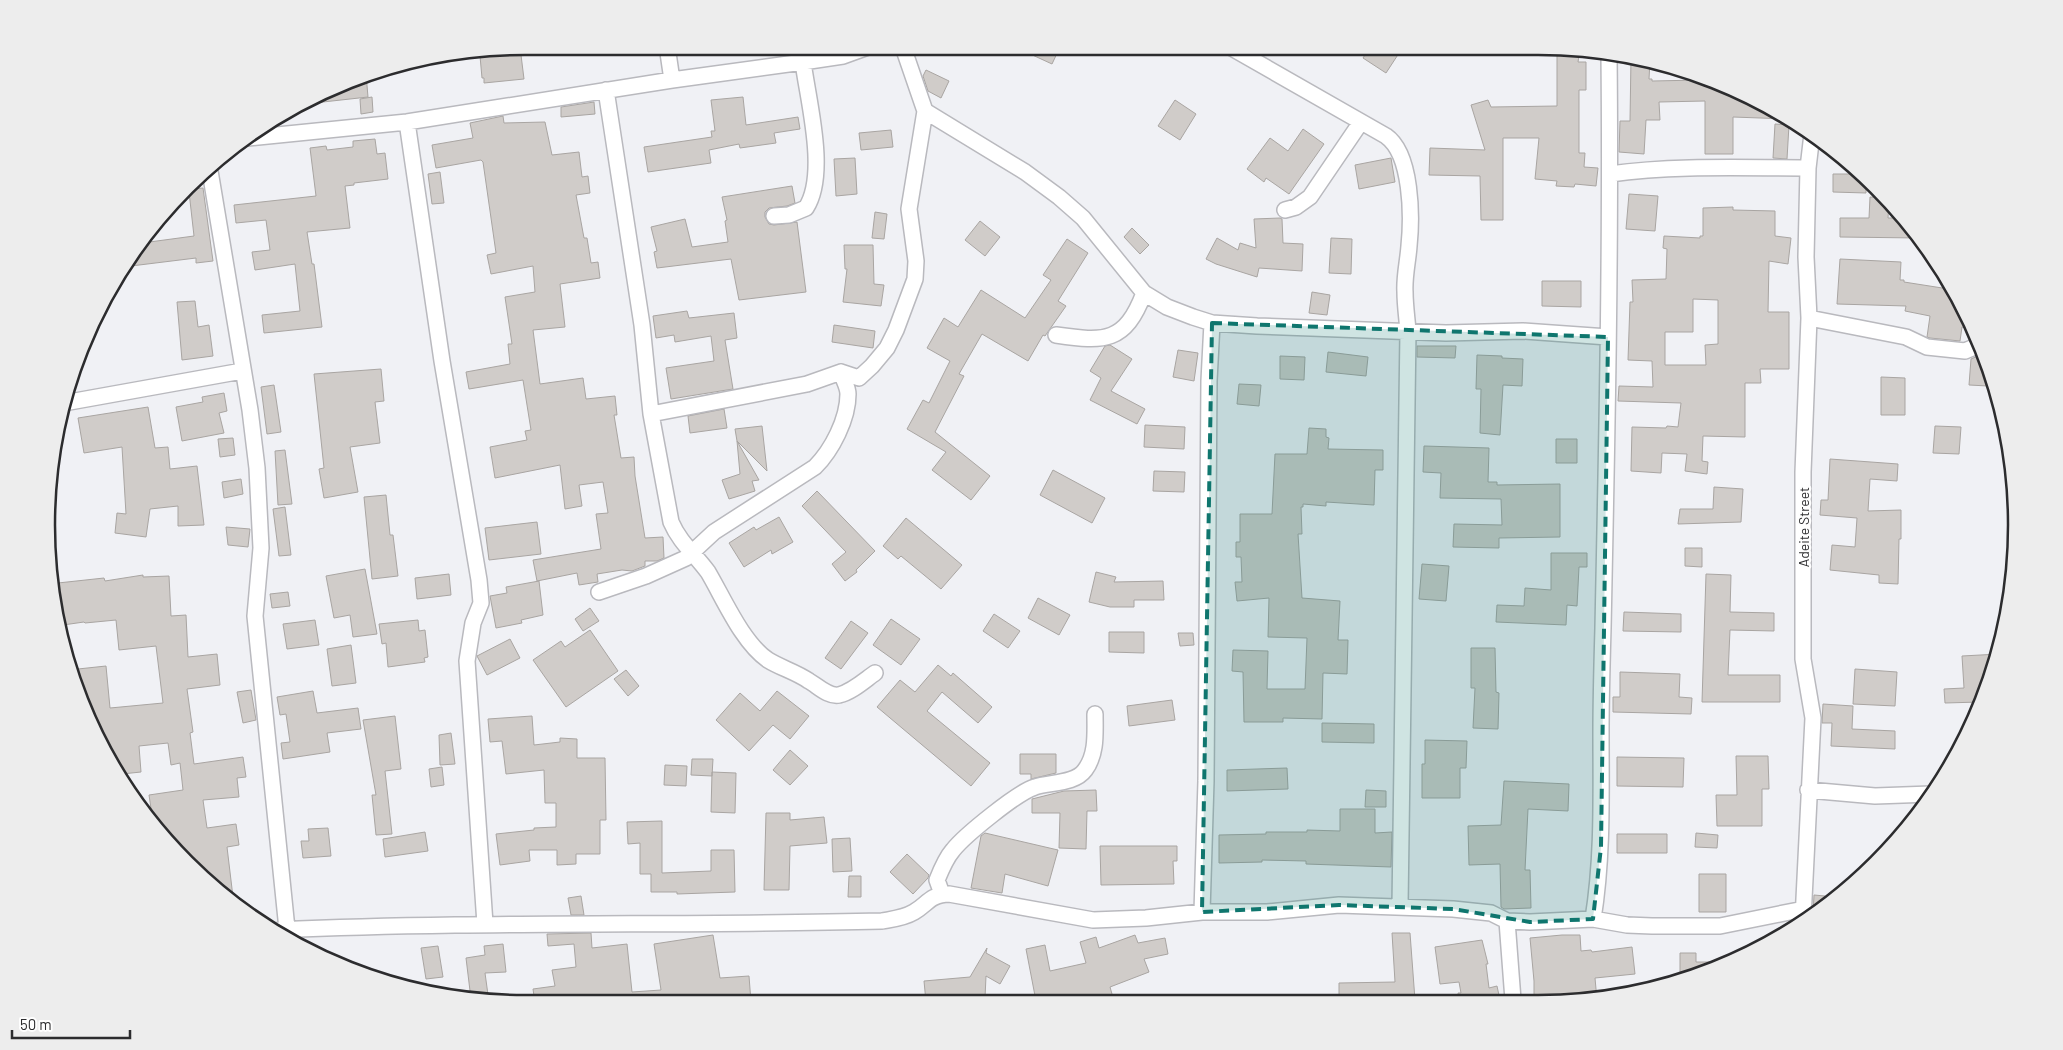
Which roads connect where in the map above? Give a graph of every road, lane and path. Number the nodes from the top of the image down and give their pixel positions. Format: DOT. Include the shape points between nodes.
graph roads {
  1 [pos="668,55"];
  2 [pos="846,55"];
  3 [pos="906,55"];
  4 [pos="1244,55"];
  5 [pos="1609,61"];
  6 [pos="803,62"];
  7 [pos="672,80"];
  8 [pos="606,90"];
  9 [pos="924,111"];
  10 [pos="407,122"];
  11 [pos="1361,122"];
  12 [pos="260,137"];
  13 [pos="1811,143"];
  14 [pos="1808,168"];
  15 [pos="1610,174"];
  16 [pos="211,176"];
  17 [pos="1285,210"];
  18 [pos="774,216"];
  19 [pos="1144,292"];
  20 [pos="1809,318"];
  21 [pos="1212,323"];
  22 [pos="1408,331"];
  23 [pos="1056,335"];
  24 [pos="1608,337"];
  25 [pos="1973,347"];
  26 [pos="242,371"];
  27 [pos="841,372"];
  28 [pos="71,402"];
  29 [pos="651,414"];
  30 [pos="692,553"];
  31 [pos="599,592"];
  32 [pos="875,673"];
  33 [pos="1095,714"];
  34 [pos="1808,790"];
  35 [pos="1923,794"];
  36 [pos="942,894"];
  37 [pos="1400,906"];
  38 [pos="1202,912"];
  39 [pos="1804,912"];
  40 [pos="1800,916"];
  41 [pos="1592,919"];
  42 [pos="1507,921"];
  43 [pos="484,924"];
  44 [pos="283,928"];
  45 [pos="287,930"];
  46 [pos="1513,995"];
  1 -- 7 [label="street"];
  2 -- 6 [label="street"];
  3 -- 9 [label="street"];
  4 -- 11 [label="street"];
  5 -- 15 [label="street"];
  6 -- 7 [label="street"];
  6 -- 18 [label="street" via="816,150 815,185 806,208 789,215"];
  7 -- 8 [label="street"];
  8 -- 10 [label="street"];
  8 -- 29 [label="street" via="642,324"];
  9 -- 19 [label="street" via="1026,172 1059,197 1083,218"];
  9 -- 27 [label="street" via="909,209 916,261 911,294 887,348 872,366 859,378"];
  10 -- 12 [label="street"];
  10 -- 43 [label="street" via="440,352 479,580 481,603 473,624 467,661"];
  11 -- 17 [label="street" via="1310,197"];
  11 -- 22 [label="street" via="1394,141 1402,156 1409,198 1410,243 1404,291"];
  13 -- 14 [label="street, Adeite Street"];
  14 -- 15 [label="street" via="1681,168"];
  14 -- 20 [label="street, Adeite Street" via="1806,257"];
  15 -- 24 [label="street"];
  16 -- 26 [label="street"];
  19 -- 21 [label="street" via="1167,306"];
  19 -- 23 [label="street" via="1131,320 1117,334 1095,339"];
  20 -- 25 [label="street" via="1906,337 1927,347 1965,351"];
  20 -- 34 [label="street, Adeite Street" via="1803,659 1813,718"];
  21 -- 22 [label="street"];
  21 -- 38 [label="street"];
  22 -- 24 [label="street" via="1523,331"];
  22 -- 37 [label="street"];
  24 -- 41 [label="street" via="1601,847"];
  26 -- 28 [label="street"];
  26 -- 44 [label="street" via="257,468 261,548 255,616"];
  27 -- 29 [label="street" via="807,384"];
  27 -- 30 [label="street" via="848,392 846,406 823,460 790,485 714,532"];
  29 -- 30 [label="street" via="672,522 678,537"];
  30 -- 31 [label="street" via="646,576"];
  30 -- 32 [label="street" via="708,572 743,632 769,660 834,695 843,694"];
  33 -- 36 [label="street" via="1094,750 1086,769 1073,778 1020,794 975,830 953,850 942,867 937,880"];
  34 -- 35 [label="street" via="1875,796"];
  34 -- 39 [label="street, Adeite Street"];
  36 -- 38 [label="street" via="1093,920"];
  36 -- 43 [label="street" via="930,898 915,912 882,921"];
  37 -- 38 [label="street" via="1339,905 1267,912"];
  37 -- 42 [label="street" via="1491,913"];
  40 -- 41 [label="street" via="1720,926 1627,925"];
  41 -- 42 [label="street"];
  42 -- 46 [label="street"];
  43 -- 45 [label="street"];
}
